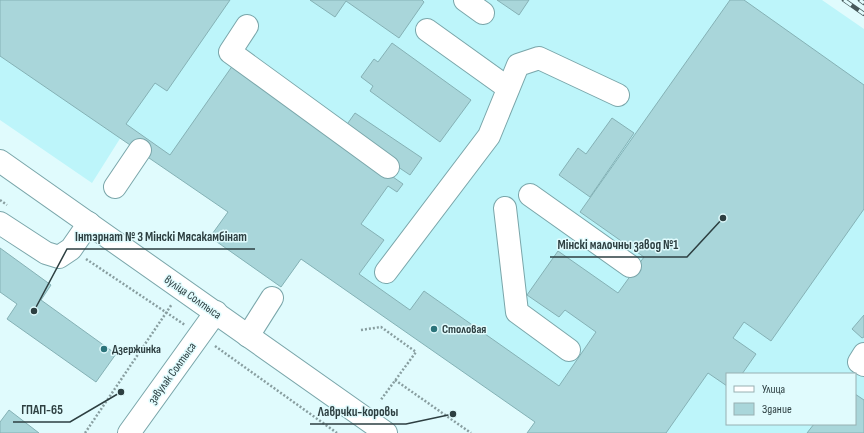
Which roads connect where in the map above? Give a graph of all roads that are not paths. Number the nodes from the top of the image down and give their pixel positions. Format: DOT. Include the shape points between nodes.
graph roads {
  1 [pos="465,0"];
  2 [pos="483,13"];
  3 [pos="247,26"];
  4 [pos="427,30"];
  5 [pos="508,88"];
  6 [pos="618,95"];
  7 [pos="140,150"];
  8 [pos="0,161"];
  9 [pos="388,168"];
  10 [pos="115,187"];
  11 [pos="530,195"];
  12 [pos="505,208"];
  13 [pos="6,216"];
  14 [pos="89,223"];
  15 [pos="630,266"];
  16 [pos="386,272"];
  17 [pos="272,298"];
  18 [pos="216,312"];
  19 [pos="248,336"];
  20 [pos="569,350"];
  21 [pos="864,354"];
  22 [pos="864,365"];
  23 [pos="383,432"];
  24 [pos="129,433"];
  1 -- 2 [label="street"];
  3 -- 9 [label="street" via="230,52"];
  4 -- 5 [label="street"];
  5 -- 6 [label="street" via="518,64 539,58"];
  5 -- 16 [label="street" via="489,136"];
  7 -- 10 [label="street"];
  8 -- 14 [label="street, вуліца Солтыса"];
  11 -- 15 [label="street"];
  12 -- 20 [label="street" via="517,312"];
  13 -- 14 [label="street" via="46,254 58,257 71,249"];
  14 -- 18 [label="street, вуліца Солтыса"];
  17 -- 19 [label="street"];
  18 -- 19 [label="street, вуліца Солтыса"];
  18 -- 24 [label="street, завулак Солтыса"];
  19 -- 23 [label="street, вуліца Солтыса"];
  21 -- 22 [label="street" via="859,362"];
}
